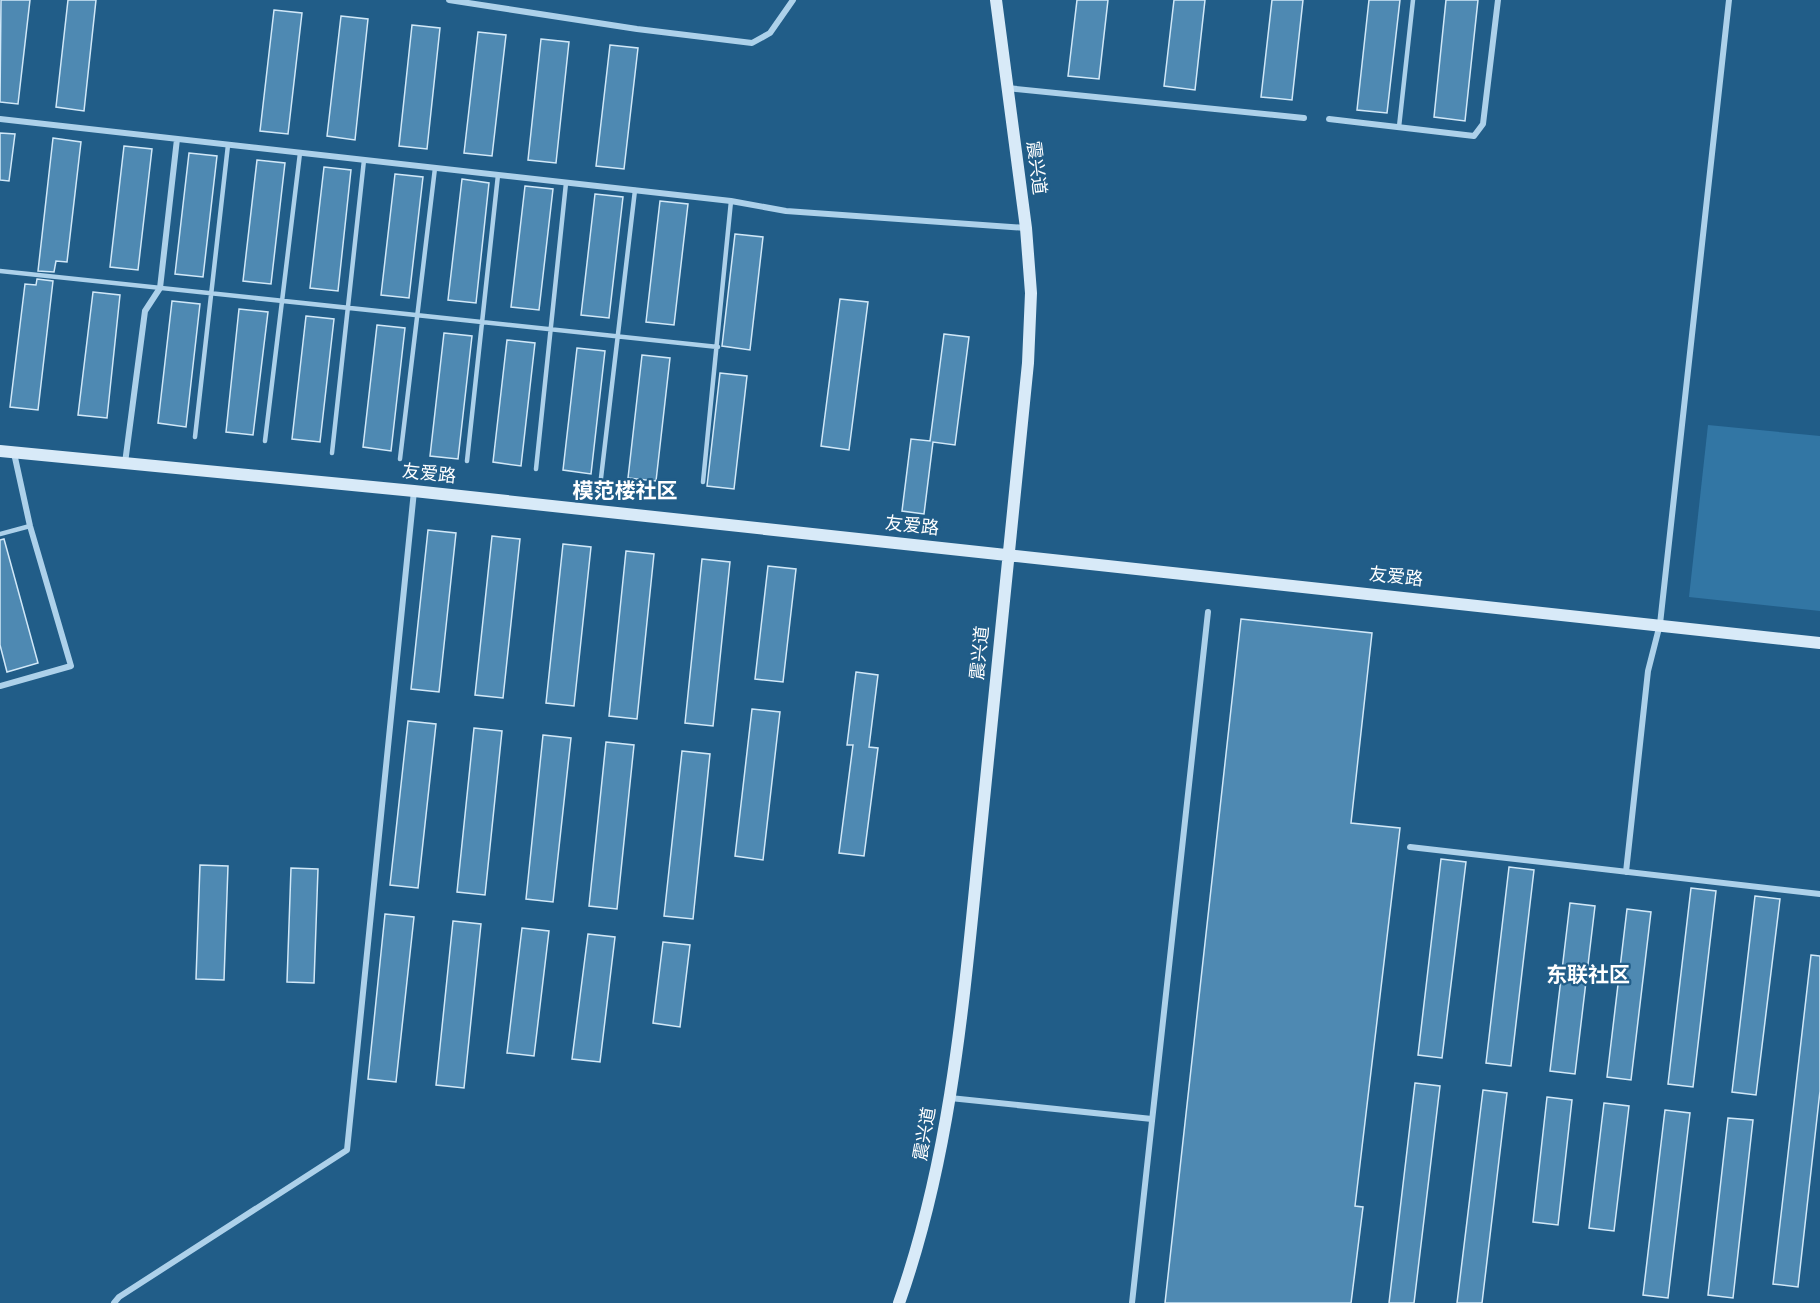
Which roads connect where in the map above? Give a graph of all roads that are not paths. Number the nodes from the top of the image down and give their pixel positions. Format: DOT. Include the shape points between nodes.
graph roads {
  1 [pos="449,0"];
  2 [pos="793,0"];
  3 [pos="996,0"];
  4 [pos="1413,0"];
  5 [pos="1498,0"];
  6 [pos="1729,0"];
  7 [pos="1008,88"];
  8 [pos="1304,118"];
  9 [pos="0,119"];
  10 [pos="1329,119"];
  11 [pos="1399,127"];
  12 [pos="177,140"];
  13 [pos="228,145"];
  14 [pos="300,153"];
  15 [pos="364,160"];
  16 [pos="435,168"];
  17 [pos="498,175"];
  18 [pos="566,183"];
  19 [pos="634,190"];
  20 [pos="731,201"];
  21 [pos="1026,228"];
  22 [pos="0,271"];
  23 [pos="160,288"];
  24 [pos="211,294"];
  25 [pos="282,301"];
  26 [pos="348,308"];
  27 [pos="417,316"];
  28 [pos="482,322"];
  29 [pos="551,330"];
  30 [pos="617,337"];
  31 [pos="718,347"];
  32 [pos="195,438"];
  33 [pos="265,441"];
  34 [pos="0,451"];
  35 [pos="14,453"];
  36 [pos="332,453"];
  37 [pos="400,459"];
  38 [pos="466,461"];
  39 [pos="125,463"];
  40 [pos="536,469"];
  41 [pos="601,478"];
  42 [pos="703,482"];
  43 [pos="414,491"];
  44 [pos="30,526"];
  45 [pos="0,534"];
  46 [pos="1008,554"];
  47 [pos="1208,612"];
  48 [pos="1660,624"];
  49 [pos="1820,643"];
  50 [pos="0,686"];
  51 [pos="1410,847"];
  52 [pos="1626,872"];
  53 [pos="1820,894"];
  54 [pos="950,1098"];
  55 [pos="1152,1119"];
  56 [pos="114,1303"];
  57 [pos="899,1303"];
  58 [pos="1132,1303"];
  1 -- 2 [label="street" via="752,43 770,33"];
  3 -- 7 [label="street, 震兴道"];
  4 -- 11 [label="lane"];
  5 -- 11 [label="street" via="1484,124 1474,136"];
  6 -- 48 [label="street"];
  7 -- 8 [label="street"];
  7 -- 21 [label="street, 震兴道"];
  9 -- 12 [label="street"];
  10 -- 11 [label="street"];
  12 -- 13 [label="street"];
  12 -- 23 [label="street"];
  13 -- 14 [label="street"];
  13 -- 24 [label="lane"];
  14 -- 15 [label="street"];
  14 -- 25 [label="lane"];
  15 -- 16 [label="street"];
  15 -- 26 [label="lane"];
  16 -- 17 [label="street"];
  16 -- 27 [label="lane"];
  17 -- 18 [label="street"];
  17 -- 28 [label="lane"];
  18 -- 19 [label="street"];
  18 -- 29 [label="lane"];
  19 -- 20 [label="street"];
  19 -- 30 [label="lane"];
  20 -- 21 [label="street" via="786,211"];
  20 -- 31 [label="lane"];
  21 -- 46 [label="street, 震兴道" via="1031,293 1028,363"];
  22 -- 23 [label="lane"];
  23 -- 24 [label="lane"];
  23 -- 39 [label="street" via="146,311"];
  24 -- 25 [label="lane"];
  24 -- 32 [label="lane"];
  25 -- 26 [label="lane"];
  25 -- 33 [label="lane"];
  26 -- 27 [label="lane"];
  26 -- 36 [label="lane"];
  27 -- 28 [label="lane"];
  27 -- 37 [label="lane"];
  28 -- 29 [label="lane"];
  28 -- 38 [label="lane"];
  29 -- 30 [label="lane"];
  29 -- 40 [label="lane"];
  30 -- 31 [label="lane"];
  30 -- 41 [label="lane"];
  31 -- 42 [label="lane"];
  34 -- 35 [label="street, 友爱路"];
  35 -- 39 [label="street, 友爱路"];
  35 -- 44 [label="street"];
  39 -- 43 [label="street, 友爱路"];
  43 -- 46 [label="street, 友爱路"];
  43 -- 56 [label="street" via="347,1150 119,1296"];
  44 -- 45 [label="lane"];
  44 -- 50 [label="street" via="71,666"];
  46 -- 48 [label="street, 友爱路"];
  46 -- 54 [label="street, 震兴道" via="962,1021"];
  47 -- 55 [label="street"];
  48 -- 49 [label="street, 友爱路"];
  48 -- 52 [label="street" via="1648,671"];
  51 -- 52 [label="street"];
  52 -- 53 [label="street"];
  54 -- 55 [label="street"];
  54 -- 57 [label="street, 震兴道" via="940,1161"];
  55 -- 58 [label="street"];
}
